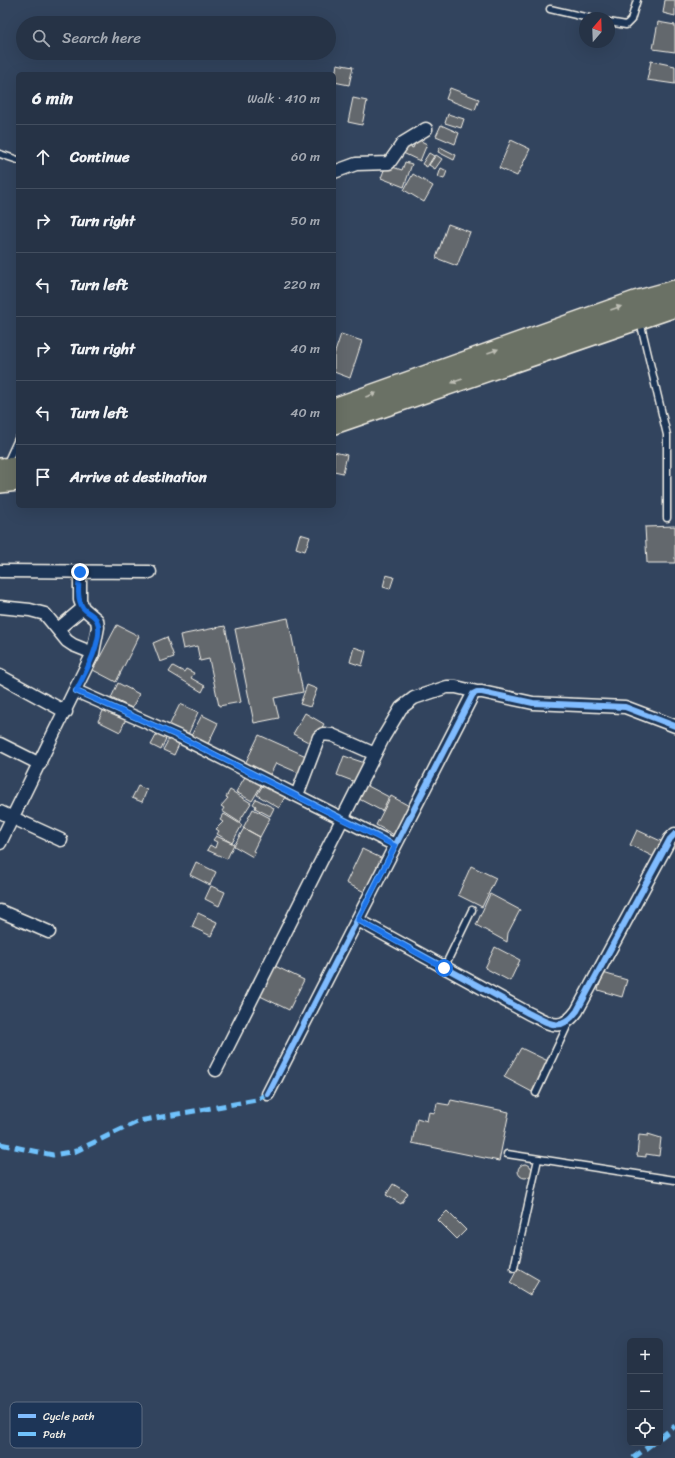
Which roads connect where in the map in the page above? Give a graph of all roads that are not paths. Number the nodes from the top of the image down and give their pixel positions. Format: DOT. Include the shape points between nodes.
graph roads {
  1 [pos="637,0"];
  2 [pos="550,9"];
  3 [pos="579,16"];
  4 [pos="615,23"];
  5 [pos="426,129"];
  6 [pos="0,154"];
  7 [pos="16,159"];
  8 [pos="336,171"];
  9 [pos="675,290"];
  10 [pos="675,307"];
  11 [pos="639,318"];
  12 [pos="561,336"];
  13 [pos="336,407"];
  14 [pos="336,423"];
  15 [pos="16,444"];
  16 [pos="6,472"];
  17 [pos="16,480"];
  18 [pos="667,518"];
  19 [pos="0,571"];
  20 [pos="80,572"];
  21 [pos="150,572"];
  22 [pos="0,607"];
  23 [pos="84,608"];
  24 [pos="58,629"];
  25 [pos="93,653"];
  26 [pos="0,676"];
  27 [pos="76,691"];
  28 [pos="477,692"];
  29 [pos="66,712"];
  30 [pos="675,726"];
  31 [pos="0,744"];
  32 [pos="374,754"];
  33 [pos="40,764"];
  34 [pos="297,794"];
  35 [pos="0,812"];
  36 [pos="13,818"];
  37 [pos="342,819"];
  38 [pos="675,834"];
  39 [pos="61,840"];
  40 [pos="0,843"];
  41 [pos="395,846"];
  42 [pos="472,910"];
  43 [pos="0,911"];
  44 [pos="358,920"];
  45 [pos="49,932"];
  46 [pos="444,968"];
  47 [pos="570,1021"];
  48 [pos="216,1070"];
  49 [pos="536,1093"];
  50 [pos="268,1094"];
  51 [pos="506,1154"];
  52 [pos="538,1159"];
  53 [pos="675,1180"];
  54 [pos="514,1268"];
  1 -- 4 [label="lane" via="631,20 626,25"];
  2 -- 3 [label="lane"];
  5 -- 8 [label="street" via="403,143 389,163 356,164"];
  6 -- 7 [label="lane"];
  12 -- 9 [label="main road, one-way" via="635,301"];
  10 -- 11 [label="main road"];
  11 -- 12 [label="main road"];
  11 -- 18 [label="lane" via="667,435"];
  13 -- 12 [label="main road, one-way"];
  12 -- 14 [label="main road, one-way"];
  15 -- 16 [label="lane"];
  16 -- 17 [label="main road"];
  19 -- 20 [label="street"];
  20 -- 21 [label="street"];
  20 -- 23 [label="street" via="79,595"];
  22 -- 24 [label="street" via="38,611 48,617"];
  23 -- 24 [label="street"];
  23 -- 25 [label="street" via="97,620"];
  24 -- 25 [label="street" via="72,645"];
  25 -- 27 [label="street"];
  26 -- 29 [label="street"];
  27 -- 29 [label="street"];
  27 -- 34 [label="street" via="180,737"];
  28 -- 30 [label="street" via="533,703 625,707"];
  28 -- 32 [label="street" via="447,687 407,701"];
  28 -- 41 [label="street" via="470,697"];
  29 -- 33 [label="street"];
  31 -- 33 [label="street"];
  32 -- 34 [label="street" via="332,735 323,734 319,737"];
  32 -- 37 [label="street"];
  33 -- 36 [label="street"];
  34 -- 37 [label="street"];
  35 -- 36 [label="street"];
  36 -- 39 [label="street"];
  36 -- 40 [label="street"];
  37 -- 41 [label="street"];
  37 -- 48 [label="street"];
  38 -- 47 [label="street"];
  41 -- 44 [label="street"];
  42 -- 46 [label="lane"];
  43 -- 45 [label="street"];
  44 -- 46 [label="street"];
  44 -- 50 [label="street"];
  46 -- 47 [label="street" via="551,1024 564,1024"];
  47 -- 49 [label="lane"];
  51 -- 52 [label="lane"];
  52 -- 53 [label="lane"];
  52 -- 54 [label="lane"];
}
